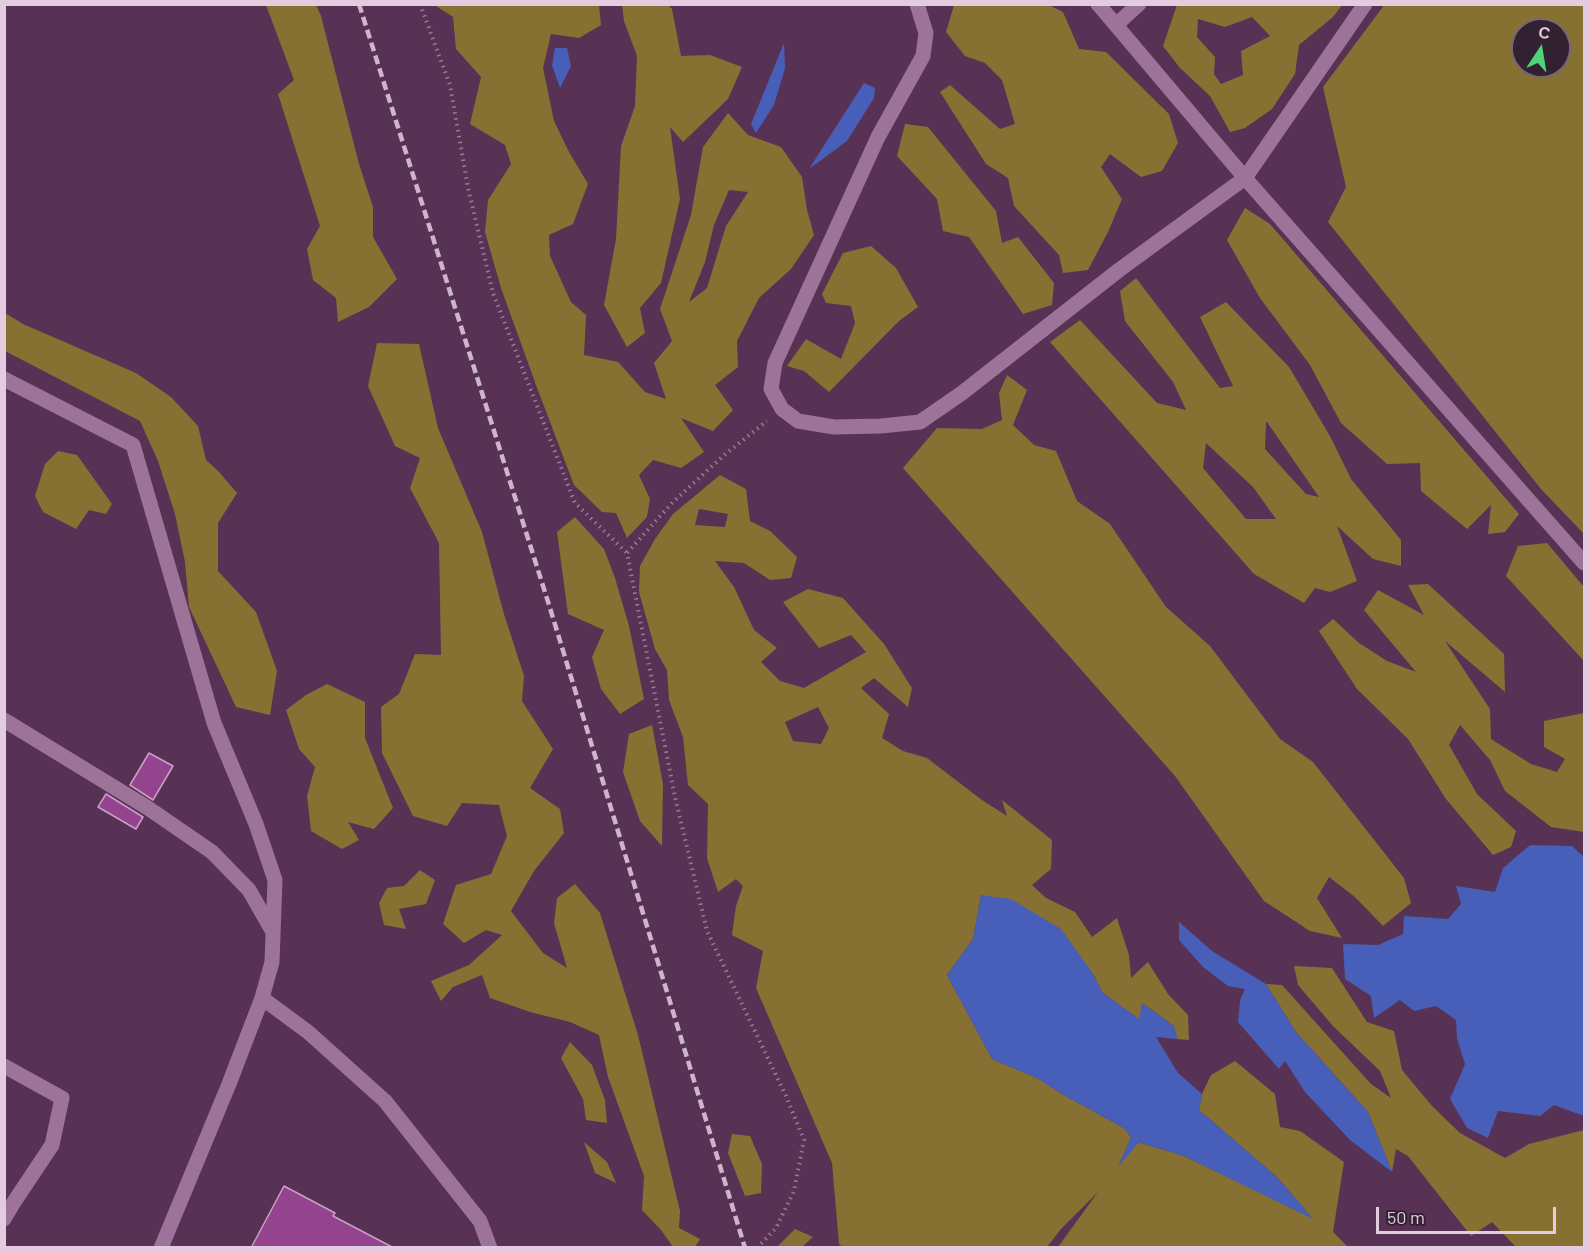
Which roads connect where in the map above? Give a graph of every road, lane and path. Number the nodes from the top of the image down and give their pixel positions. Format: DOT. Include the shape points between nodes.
graph roads {
  1 [pos="420,4"];
  2 [pos="917,4"];
  3 [pos="1098,4"];
  4 [pos="1139,4"];
  5 [pos="1365,4"];
  6 [pos="1116,25"];
  7 [pos="1245,178"];
  8 [pos="4,379"];
  9 [pos="782,410"];
  10 [pos="627,553"];
  11 [pos="1584,563"];
  12 [pos="4,720"];
  13 [pos="273,932"];
  14 [pos="262,998"];
  15 [pos="4,1066"];
  16 [pos="9,1199"];
  17 [pos="4,1219"];
  18 [pos="161,1248"];
  19 [pos="490,1248"];
  20 [pos="757,1248"];
  1 -- 10 [label="path" via="450,85 468,188 493,293 575,503"];
  2 -- 9 [label="street" via="926,33 923,56 878,137 775,363 771,388"];
  3 -- 6 [label="street"];
  4 -- 6 [label="street"];
  5 -- 7 [label="street"];
  6 -- 7 [label="street"];
  7 -- 9 [label="street" via="920,422 834,427 798,422"];
  7 -- 11 [label="street"];
  8 -- 13 [label="street" via="133,445 214,723 275,880"];
  9 -- 10 [label="path" via="723,456 671,504"];
  10 -- 20 [label="path" via="675,797 708,931 804,1140 794,1191 776,1228"];
  12 -- 13 [label="street" via="212,852 249,890"];
  13 -- 14 [label="street" via="272,962"];
  14 -- 18 [label="street"];
  14 -- 19 [label="street" via="308,1032 385,1101 480,1221"];
  15 -- 16 [label="street" via="62,1098 52,1145"];
  16 -- 17 [label="street"];
}
